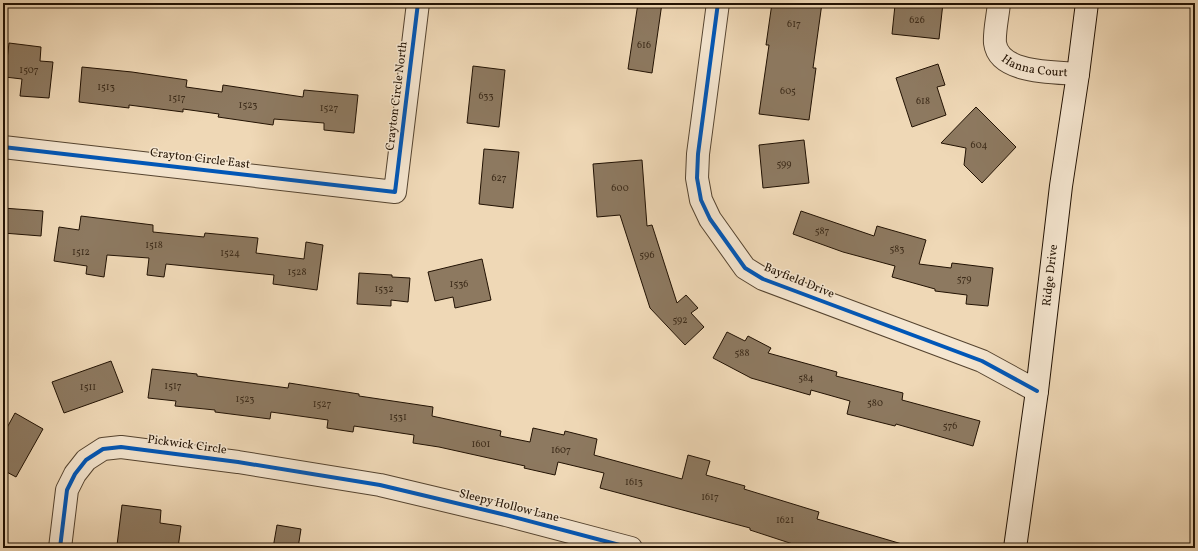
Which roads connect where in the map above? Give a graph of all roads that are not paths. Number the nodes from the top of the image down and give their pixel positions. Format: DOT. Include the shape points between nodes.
graph roads {
  1 [pos="418,3"];
  2 [pos="718,3"];
  3 [pos="999,3"];
  4 [pos="1087,3"];
  5 [pos="1078,74"];
  6 [pos="3,147"];
  7 [pos="395,192"];
  8 [pos="1037,391"];
  9 [pos="380,485"];
  10 [pos="60,548"];
  11 [pos="631,548"];
  12 [pos="1015,548"];
  1 -- 7 [label="street, Crayton Circle North"];
  2 -- 8 [label="street, Bayfield Drive" via="697,178 701,200 710,219 745,268 763,279 982,361"];
  3 -- 5 [label="street, Hanna Court" via="995,42 1001,57 1007,63 1023,68"];
  4 -- 5 [label="street, Ridge Drive"];
  5 -- 8 [label="street, Ridge Drive" via="1061,186"];
  6 -- 7 [label="street, Crayton Circle East"];
  8 -- 12 [label="street, Ridge Drive"];
  9 -- 10 [label="street, Pickwick Circle" via="238,462 121,447 103,449 86,460 67,490"];
  9 -- 11 [label="street, Sleepy Hollow Lane"];
}
